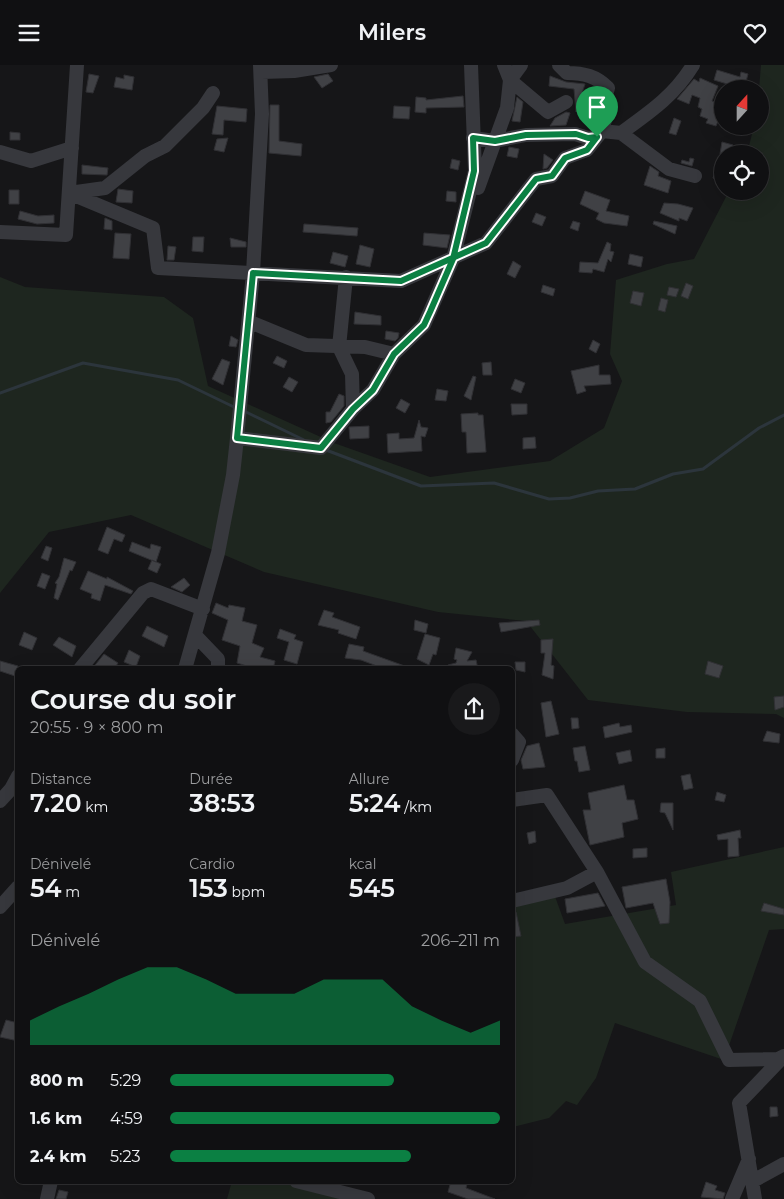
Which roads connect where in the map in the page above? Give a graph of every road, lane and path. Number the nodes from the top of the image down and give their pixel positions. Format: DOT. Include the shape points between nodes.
graph roads {
  1 [pos="77,65"];
  2 [pos="331,65"];
  3 [pos="471,65"];
  4 [pos="504,65"];
  5 [pos="521,65"];
  6 [pos="559,65"];
  7 [pos="693,65"];
  8 [pos="297,68"];
  9 [pos="261,69"];
  10 [pos="510,81"];
  11 [pos="213,93"];
  12 [pos="566,102"];
  13 [pos="621,133"];
  14 [pos="599,134"];
  15 [pos="473,138"];
  16 [pos="495,141"];
  17 [pos="72,148"];
  18 [pos="0,153"];
  19 [pos="695,176"];
  20 [pos="69,193"];
  21 [pos="466,204"];
  22 [pos="0,232"];
  23 [pos="453,259"];
  24 [pos="253,273"];
  25 [pos="346,277"];
  26 [pos="250,322"];
  27 [pos="340,347"];
  28 [pos="394,354"];
  29 [pos="353,409"];
  30 [pos="237,438"];
  31 [pos="203,609"];
  32 [pos="196,636"];
  33 [pos="82,666"];
  34 [pos="186,666"];
  35 [pos="218,666"];
  36 [pos="515,737"];
  37 [pos="515,753"];
  38 [pos="15,782"];
  39 [pos="515,800"];
  40 [pos="0,801"];
  41 [pos="597,872"];
  42 [pos="15,890"];
  43 [pos="515,900"];
  44 [pos="0,907"];
  45 [pos="784,1056"];
  46 [pos="749,1159"];
  47 [pos="784,1163"];
  48 [pos="753,1181"];
  49 [pos="50,1184"];
  50 [pos="318,1184"];
  51 [pos="341,1187"];
  52 [pos="47,1199"];
  53 [pos="368,1199"];
  54 [pos="732,1199"];
  55 [pos="755,1199"];
  1 -- 17 [label="street"];
  2 -- 8 [label="street"];
  3 -- 15 [label="street"];
  4 -- 10 [label="street"];
  5 -- 10 [label="street"];
  6 -- 14 [label="street" via="567,73 582,73 600,79 608,88 605,99 607,113"];
  7 -- 13 [label="street" via="680,86"];
  8 -- 9 [label="street"];
  9 -- 24 [label="street" via="262,114"];
  10 -- 12 [label="street" via="548,112"];
  10 -- 16 [label="street" via="507,108"];
  11 -- 20 [label="street" via="165,146 145,155 105,188"];
  13 -- 14 [label="street"];
  13 -- 19 [label="street" via="669,169"];
  14 -- 16 [label="street" via="588,138 576,134 526,135"];
  14 -- 23 [label="street" via="587,150 565,158 552,176 536,179 486,243"];
  15 -- 16 [label="street"];
  15 -- 21 [label="street" via="474,171"];
  16 -- 21 [label="street" via="477,191"];
  17 -- 18 [label="street" via="30,161"];
  17 -- 20 [label="street"];
  20 -- 22 [label="street" via="66,235"];
  20 -- 24 [label="street" via="153,228 158,268"];
  21 -- 23 [label="street"];
  23 -- 25 [label="street" via="401,281"];
  23 -- 28 [label="street" via="424,325"];
  24 -- 25 [label="street"];
  24 -- 26 [label="street"];
  25 -- 27 [label="street"];
  26 -- 27 [label="street" via="306,345"];
  26 -- 30 [label="street"];
  27 -- 28 [label="street" via="365,347"];
  27 -- 29 [label="street" via="352,375"];
  28 -- 29 [label="street" via="373,390"];
  29 -- 30 [label="street" via="321,448"];
  30 -- 31 [label="street" via="227,511"];
  31 -- 32 [label="street"];
  31 -- 33 [label="street" via="151,589 143,593"];
  32 -- 34 [label="street"];
  32 -- 35 [label="street" via="218,659"];
  36 -- 37 [label="street" via="520,741"];
  38 -- 40 [label="street"];
  39 -- 41 [label="street" via="547,795"];
  41 -- 43 [label="street" via="566,888"];
  41 -- 45 [label="street" via="645,962 700,1001 728,1060 778,1059"];
  42 -- 44 [label="street"];
  45 -- 46 [label="street" via="739,1103"];
  46 -- 48 [label="street"];
  46 -- 54 [label="street"];
  47 -- 48 [label="street"];
  48 -- 55 [label="street"];
  49 -- 52 [label="street"];
  50 -- 51 [label="street"];
  51 -- 53 [label="street"];
}
